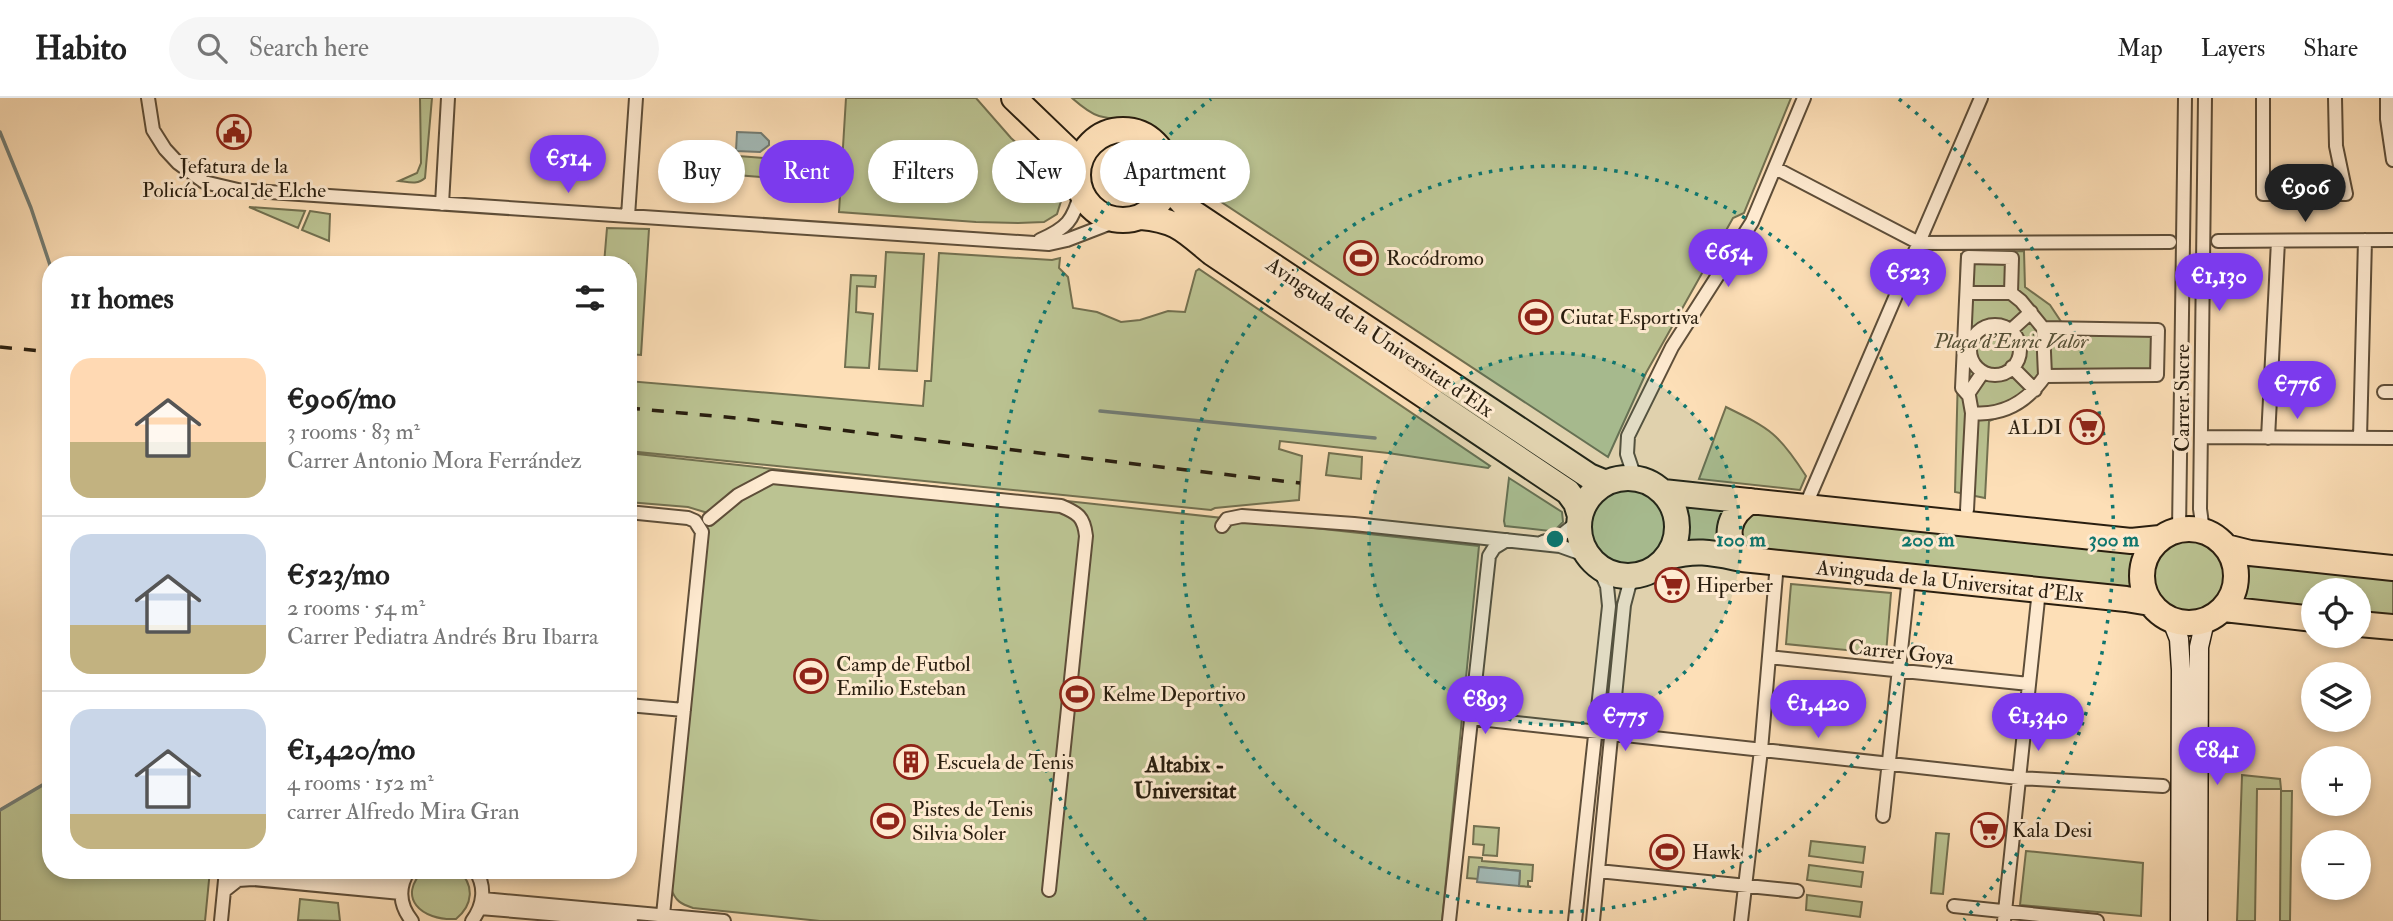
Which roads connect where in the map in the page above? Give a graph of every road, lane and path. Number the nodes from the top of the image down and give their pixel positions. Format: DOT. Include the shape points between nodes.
graph roads {
  1 [pos="148,98"];
  2 [pos="448,98"];
  3 [pos="636,98"];
  4 [pos="1014,98"];
  5 [pos="1036,98"];
  6 [pos="1804,98"];
  7 [pos="1981,98"];
  8 [pos="2185,98"];
  9 [pos="2205,98"];
  10 [pos="2263,98"];
  11 [pos="2335,98"];
  12 [pos="2388,98"];
  13 [pos="1098,138"];
  14 [pos="1058,140"];
  15 [pos="1148,140"];
  16 [pos="1086,150"];
  17 [pos="2393,160"];
  18 [pos="1774,168"];
  19 [pos="1086,199"];
  20 [pos="1077,203"];
  21 [pos="1158,203"];
  22 [pos="1183,203"];
  23 [pos="442,204"];
  24 [pos="628,216"];
  25 [pos="1130,219"];
  26 [pos="2365,240"];
  27 [pos="2393,240"];
  28 [pos="2218,241"];
  29 [pos="2278,241"];
  30 [pos="2170,242"];
  31 [pos="1033,243"];
  32 [pos="1919,243"];
  33 [pos="1967,293"];
  34 [pos="2011,293"];
  35 [pos="2031,312"];
  36 [pos="1966,317"];
  37 [pos="2043,328"];
  38 [pos="2010,331"];
  39 [pos="1979,332"];
  40 [pos="2012,367"];
  41 [pos="1983,372"];
  42 [pos="2045,376"];
  43 [pos="2035,390"];
  44 [pos="1968,394"];
  45 [pos="1972,413"];
  46 [pos="2202,437"];
  47 [pos="2268,438"];
  48 [pos="2360,438"];
  49 [pos="2393,438"];
  50 [pos="1635,478"];
  51 [pos="1606,483"];
  52 [pos="1663,492"];
  53 [pos="1751,501"];
  54 [pos="1805,507"];
  55 [pos="1967,510"];
  56 [pos="637,513"];
  57 [pos="1579,518"];
  58 [pos="704,523"];
  59 [pos="1222,526"];
  60 [pos="2181,533"];
  61 [pos="1479,536"];
  62 [pos="1512,541"];
  63 [pos="2226,547"];
  64 [pos="1489,556"];
  65 [pos="1668,557"];
  66 [pos="1742,559"];
  67 [pos="1594,562"];
  68 [pos="1777,563"];
  69 [pos="2393,568"];
  70 [pos="1636,576"];
  71 [pos="1908,586"];
  72 [pos="2039,590"];
  73 [pos="2150,604"];
  74 [pos="2214,615"];
  75 [pos="2301,618"];
  76 [pos="2172,621"];
  77 [pos="2371,625"];
  78 [pos="2393,627"];
  79 [pos="1769,657"];
  80 [pos="1899,671"];
  81 [pos="2029,684"];
  82 [pos="637,706"];
  83 [pos="684,710"];
  84 [pos="1471,719"];
  85 [pos="1595,732"];
  86 [pos="1610,733"];
  87 [pos="1761,750"];
  88 [pos="1889,764"];
  89 [pos="2019,778"];
  90 [pos="2163,786"];
  91 [pos="1883,816"];
  92 [pos="1598,871"];
  93 [pos="225,879"];
  94 [pos="329,879"];
  95 [pos="405,879"];
  96 [pos="479,879"];
  97 [pos="1745,886"];
  98 [pos="401,889"];
  99 [pos="1049,890"];
  100 [pos="224,891"];
  101 [pos="1797,891"];
  102 [pos="482,903"];
  103 [pos="1954,906"];
  104 [pos="663,915"];
  105 [pos="2005,916"];
  106 [pos="220,921"];
  107 [pos="412,921"];
  108 [pos="472,921"];
  109 [pos="631,921"];
  110 [pos="724,921"];
  111 [pos="1449,921"];
  112 [pos="1576,921"];
  113 [pos="1593,921"];
  114 [pos="1741,921"];
  115 [pos="2097,921"];
  116 [pos="2180,921"];
  117 [pos="2198,921"];
  1 -- 23 [label="street" via="153,130 165,149 204,182 238,190"];
  2 -- 23 [label="street"];
  3 -- 24 [label="street"];
  4 -- 14 [label="highway"];
  5 -- 13 [label="highway" via="1070,128"];
  6 -- 18 [label="street"];
  7 -- 32 [label="street"];
  8 -- 60 [label="street, Carrer Sucre"];
  9 -- 46 [label="street, Carrer Sucre"];
  10 -- 11 [label="street" via="2263,194 2346,194 2336,146"];
  12 -- 17 [label="street"];
  13 -- 15 [label="highway" via="1123,130"];
  13 -- 16 [label="highway"];
  18 -- 32 [label="street"];
  18 -- 50 [label="street" via="1752,222 1672,347 1628,436 1627,454"];
  19 -- 25 [label="highway" via="1105,217"];
  20 -- 31 [label="street" via="1070,222"];
  21 -- 25 [label="highway"];
  22 -- 51 [label="highway, Avinguda de la Universitat d'Elx" via="1589,476"];
  23 -- 24 [label="street"];
  24 -- 31 [label="street"];
  25 -- 31 [label="street" via="1067,240"];
  25 -- 57 [label="highway, Avinguda de la Universitat d'Elx" via="1165,219 1179,226 1212,253 1567,492 1576,503"];
  26 -- 27 [label="street"];
  26 -- 29 [label="street"];
  26 -- 48 [label="street"];
  28 -- 29 [label="street"];
  29 -- 47 [label="street"];
  30 -- 32 [label="street"];
  32 -- 54 [label="street"];
  33 -- 34 [label="street"];
  33 -- 34 [label="street" via="1968,257 2012,258"];
  33 -- 36 [label="street"];
  34 -- 35 [label="street"];
  35 -- 37 [label="street"];
  35 -- 38 [label="street"];
  36 -- 39 [label="street"];
  36 -- 44 [label="street" via="1962,388"];
  37 -- 42 [label="street"];
  37 -- 42 [label="street" via="2158,330 2157,375"];
  38 -- 39 [label="street" via="1991,326"];
  38 -- 40 [label="street" via="2020,349"];
  39 -- 41 [label="street" via="1972,340 1971,356"];
  40 -- 41 [label="street" via="2003,374"];
  40 -- 43 [label="street"];
  41 -- 44 [label="street"];
  42 -- 43 [label="street"];
  43 -- 45 [label="street" via="2007,410"];
  44 -- 45 [label="street"];
  45 -- 55 [label="street"];
  46 -- 47 [label="street"];
  46 -- 60 [label="street, Carrer Sucre" via="2200,509"];
  47 -- 48 [label="street"];
  48 -- 49 [label="street"];
  50 -- 51 [label="highway"];
  50 -- 52 [label="highway"];
  51 -- 57 [label="highway" via="1587,499"];
  52 -- 53 [label="highway"];
  52 -- 65 [label="highway" via="1677,524"];
  53 -- 54 [label="highway"];
  53 -- 66 [label="highway" via="1732,518 1728,530 1734,551"];
  54 -- 60 [label="highway" via="2131,541"];
  56 -- 58 [label="street"];
  57 -- 62 [label="street" via="1559,537"];
  57 -- 67 [label="highway" via="1580,540"];
  58 -- 83 [label="street"];
  58 -- 99 [label="street" via="738,495 772,477 1061,506 1085,523"];
  59 -- 61 [label="street" via="1227,519 1242,516"];
  60 -- 63 [label="highway" via="2212,534"];
  60 -- 73 [label="highway" via="2152,545 2143,564 2142,585"];
  61 -- 62 [label="street"];
  61 -- 64 [label="street"];
  62 -- 64 [label="street" via="1494,548"];
  62 -- 67 [label="street" via="1560,546"];
  63 -- 69 [label="highway"];
  63 -- 74 [label="highway" via="2236,584 2232,597"];
  64 -- 84 [label="street"];
  65 -- 66 [label="highway, Avinguda de la Universitat d'Elx" via="1690,551"];
  65 -- 70 [label="highway" via="1654,570"];
  66 -- 68 [label="highway, Avinguda de la Universitat d'Elx"];
  67 -- 70 [label="highway" via="1623,577"];
  67 -- 85 [label="street" via="1606,586 1609,606"];
  68 -- 72 [label="highway, Avinguda de la Universitat d'Elx"];
  68 -- 79 [label="street"];
  70 -- 86 [label="street" via="1624,606"];
  71 -- 80 [label="street"];
  72 -- 73 [label="highway, Avinguda de la Universitat d'Elx"];
  72 -- 81 [label="street"];
  73 -- 76 [label="highway"];
  74 -- 75 [label="highway"];
  74 -- 76 [label="highway" via="2182,624"];
  74 -- 117 [label="main road" via="2201,633 2199,653"];
  76 -- 116 [label="main road" via="2179,639 2181,670"];
  77 -- 78 [label="highway"];
  79 -- 80 [label="street, Carrer Goya"];
  79 -- 87 [label="street"];
  80 -- 81 [label="street, Carrer Goya"];
  80 -- 88 [label="street"];
  81 -- 89 [label="street"];
  82 -- 83 [label="street"];
  83 -- 104 [label="street"];
  84 -- 85 [label="street"];
  84 -- 111 [label="street"];
  85 -- 86 [label="street"];
  85 -- 112 [label="street"];
  86 -- 87 [label="street"];
  86 -- 92 [label="street"];
  87 -- 88 [label="street"];
  87 -- 97 [label="street"];
  88 -- 89 [label="street"];
  88 -- 91 [label="street"];
  89 -- 90 [label="street"];
  89 -- 105 [label="street"];
  92 -- 97 [label="street"];
  92 -- 113 [label="street"];
  93 -- 100 [label="street"];
  94 -- 98 [label="street"];
  95 -- 98 [label="street"];
  96 -- 102 [label="street"];
  97 -- 101 [label="street"];
  97 -- 114 [label="street"];
  98 -- 100 [label="street" via="253,879 238,880"];
  98 -- 107 [label="street"];
  100 -- 106 [label="street"];
  102 -- 104 [label="street"];
  102 -- 108 [label="street"];
  102 -- 109 [label="street"];
  103 -- 105 [label="street"];
  104 -- 110 [label="street"];
  105 -- 115 [label="street"];
}
